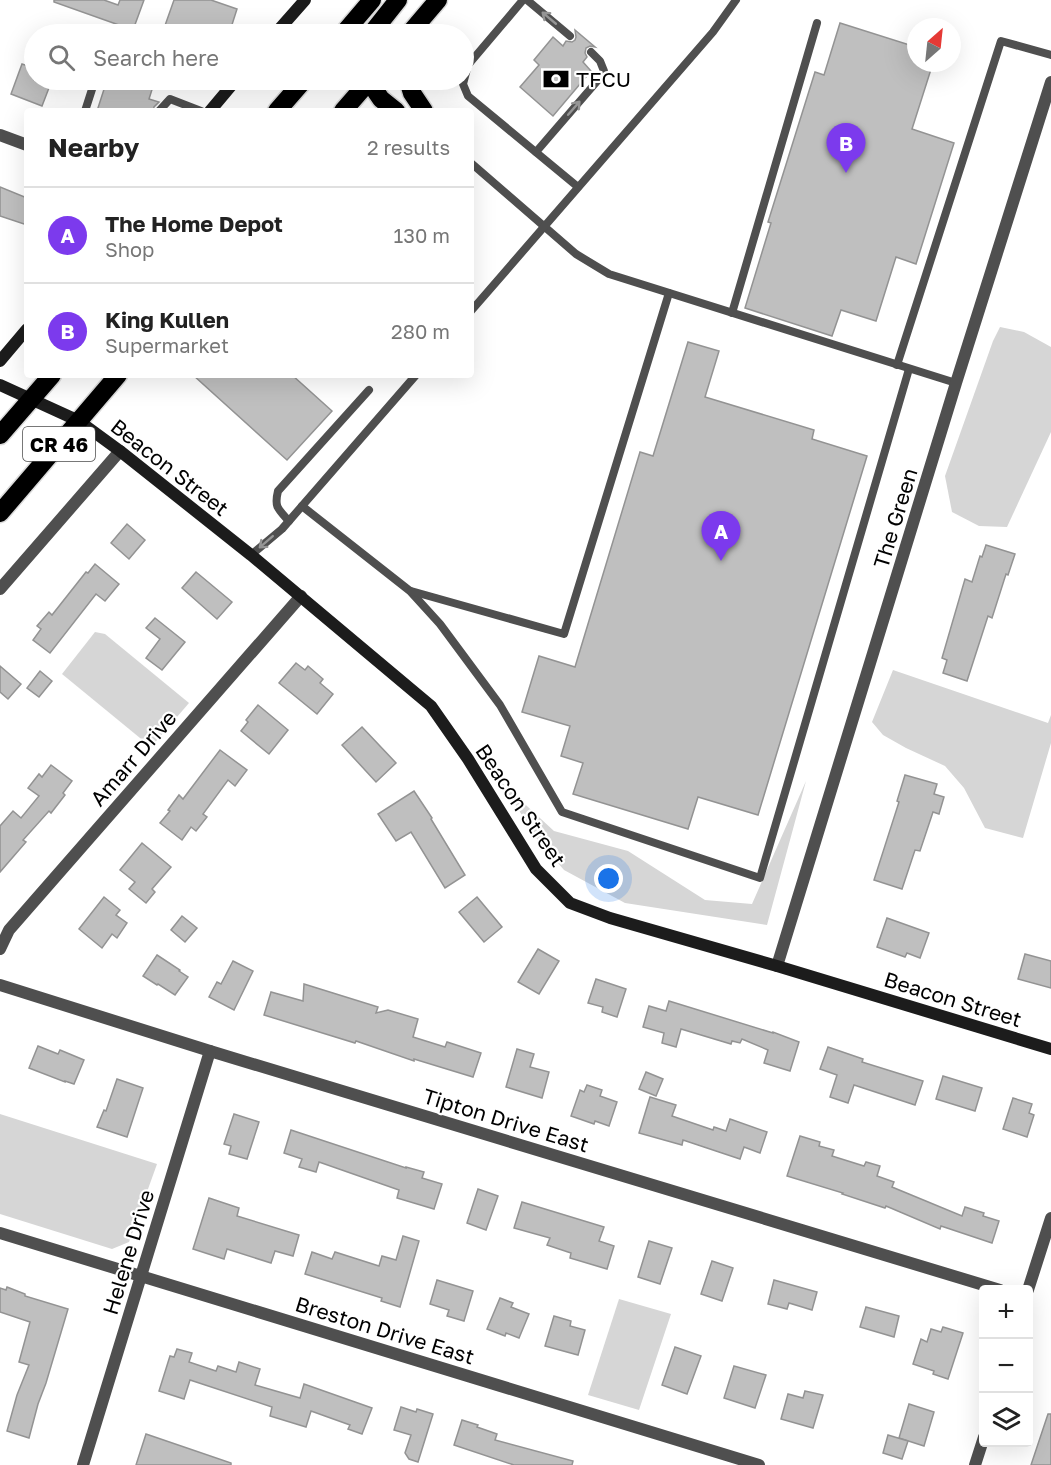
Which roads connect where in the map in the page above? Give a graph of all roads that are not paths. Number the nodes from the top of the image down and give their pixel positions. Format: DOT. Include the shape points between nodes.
graph roads {
  1 [pos="304,0"];
  2 [pos="372,0"];
  3 [pos="398,0"];
  4 [pos="438,0"];
  5 [pos="525,0"];
  6 [pos="736,0"];
  7 [pos="818,23"];
  8 [pos="284,24"];
  9 [pos="352,24"];
  10 [pos="378,24"];
  11 [pos="419,24"];
  12 [pos="570,36"];
  13 [pos="591,52"];
  14 [pos="1051,55"];
  15 [pos="474,57"];
  16 [pos="1051,82"];
  17 [pos="92,90"];
  18 [pos="228,90"];
  19 [pos="295,90"];
  20 [pos="361,90"];
  21 [pos="375,90"];
  22 [pos="411,90"];
  23 [pos="466,90"];
  24 [pos="87,108"];
  25 [pos="162,108"];
  26 [pos="193,108"];
  27 [pos="213,108"];
  28 [pos="280,108"];
  29 [pos="346,108"];
  30 [pos="392,108"];
  31 [pos="422,108"];
  32 [pos="0,135"];
  33 [pos="24,143"];
  34 [pos="536,152"];
  35 [pos="474,166"];
  36 [pos="578,187"];
  37 [pos="544,227"];
  38 [pos="669,293"];
  39 [pos="474,308"];
  40 [pos="732,313"];
  41 [pos="24,333"];
  42 [pos="0,361"];
  43 [pos="897,365"];
  44 [pos="909,369"];
  45 [pos="49,378"];
  46 [pos="115,378"];
  47 [pos="413,378"];
  48 [pos="956,383"];
  49 [pos="0,385"];
  50 [pos="369,390"];
  51 [pos="31,399"];
  52 [pos="79,421"];
  53 [pos="0,435"];
  54 [pos="120,451"];
  55 [pos="302,506"];
  56 [pos="0,513"];
  57 [pos="289,521"];
  58 [pos="251,555"];
  59 [pos="0,589"];
  60 [pos="410,591"];
  61 [pos="301,596"];
  62 [pos="0,949"];
  63 [pos="777,966"];
  64 [pos="0,986"];
  65 [pos="1051,1049"];
  66 [pos="210,1051"];
  67 [pos="1051,1218"];
  68 [pos="0,1233"];
  69 [pos="141,1276"];
  70 [pos="983,1285"];
  71 [pos="1030,1285"];
  72 [pos="981,1447"];
  73 [pos="83,1465"];
  74 [pos="759,1465"];
  75 [pos="975,1465"];
  1 -- 8 [label="street"];
  2 -- 9 [label="highway"];
  3 -- 10 [label="highway"];
  4 -- 11 [label="highway"];
  12 -- 5 [label="lane, one-way"];
  5 -- 15 [label="lane"];
  6 -- 36 [label="lane" via="713,32"];
  7 -- 40 [label="lane"];
  34 -- 13 [label="lane, one-way" via="604,71"];
  14 -- 43 [label="lane" via="1001,41"];
  16 -- 48 [label="street, The Green"];
  17 -- 24 [label="lane"];
  18 -- 27 [label="street"];
  19 -- 28 [label="highway"];
  20 -- 29 [label="highway"];
  21 -- 30 [label="highway"];
  22 -- 31 [label="highway"];
  23 -- 34 [label="lane"];
  25 -- 26 [label="lane" via="170,99"];
  32 -- 33 [label="street"];
  34 -- 36 [label="lane"];
  35 -- 37 [label="lane"];
  36 -- 37 [label="lane"];
  37 -- 38 [label="lane" via="576,254 609,274"];
  37 -- 39 [label="lane"];
  38 -- 40 [label="lane"];
  38 -- 60 [label="lane" via="564,634"];
  40 -- 43 [label="lane"];
  41 -- 42 [label="street"];
  43 -- 44 [label="lane"];
  44 -- 48 [label="lane"];
  44 -- 60 [label="lane" via="760,878 562,812 500,705 440,624"];
  45 -- 51 [label="highway, CR 46"];
  46 -- 52 [label="highway, CR 46"];
  47 -- 55 [label="lane"];
  48 -- 63 [label="street, The Green"];
  49 -- 51 [label="street, Beacon Street"];
  50 -- 57 [label="lane" via="278,491 278,508"];
  51 -- 52 [label="street, Beacon Street"];
  51 -- 53 [label="highway, CR 46"];
  52 -- 54 [label="street, Beacon Street"];
  52 -- 56 [label="highway, CR 46"];
  54 -- 58 [label="street, Beacon Street"];
  54 -- 59 [label="street"];
  55 -- 57 [label="lane"];
  55 -- 60 [label="lane"];
  57 -- 58 [label="lane, one-way"];
  58 -- 61 [label="street, Beacon Street"];
  61 -- 62 [label="street, Amarr Drive" via="9,930"];
  61 -- 63 [label="street, Beacon Street" via="431,706 536,869 570,903"];
  63 -- 65 [label="street, Beacon Street"];
  64 -- 66 [label="street, Tipton Drive East"];
  66 -- 69 [label="street, Helene Drive"];
  66 -- 70 [label="street, Tipton Drive East"];
  67 -- 71 [label="street"];
  68 -- 69 [label="street, Breston Drive East"];
  69 -- 73 [label="street, Helene Drive"];
  69 -- 74 [label="street, Breston Drive East"];
  72 -- 75 [label="street"];
}
